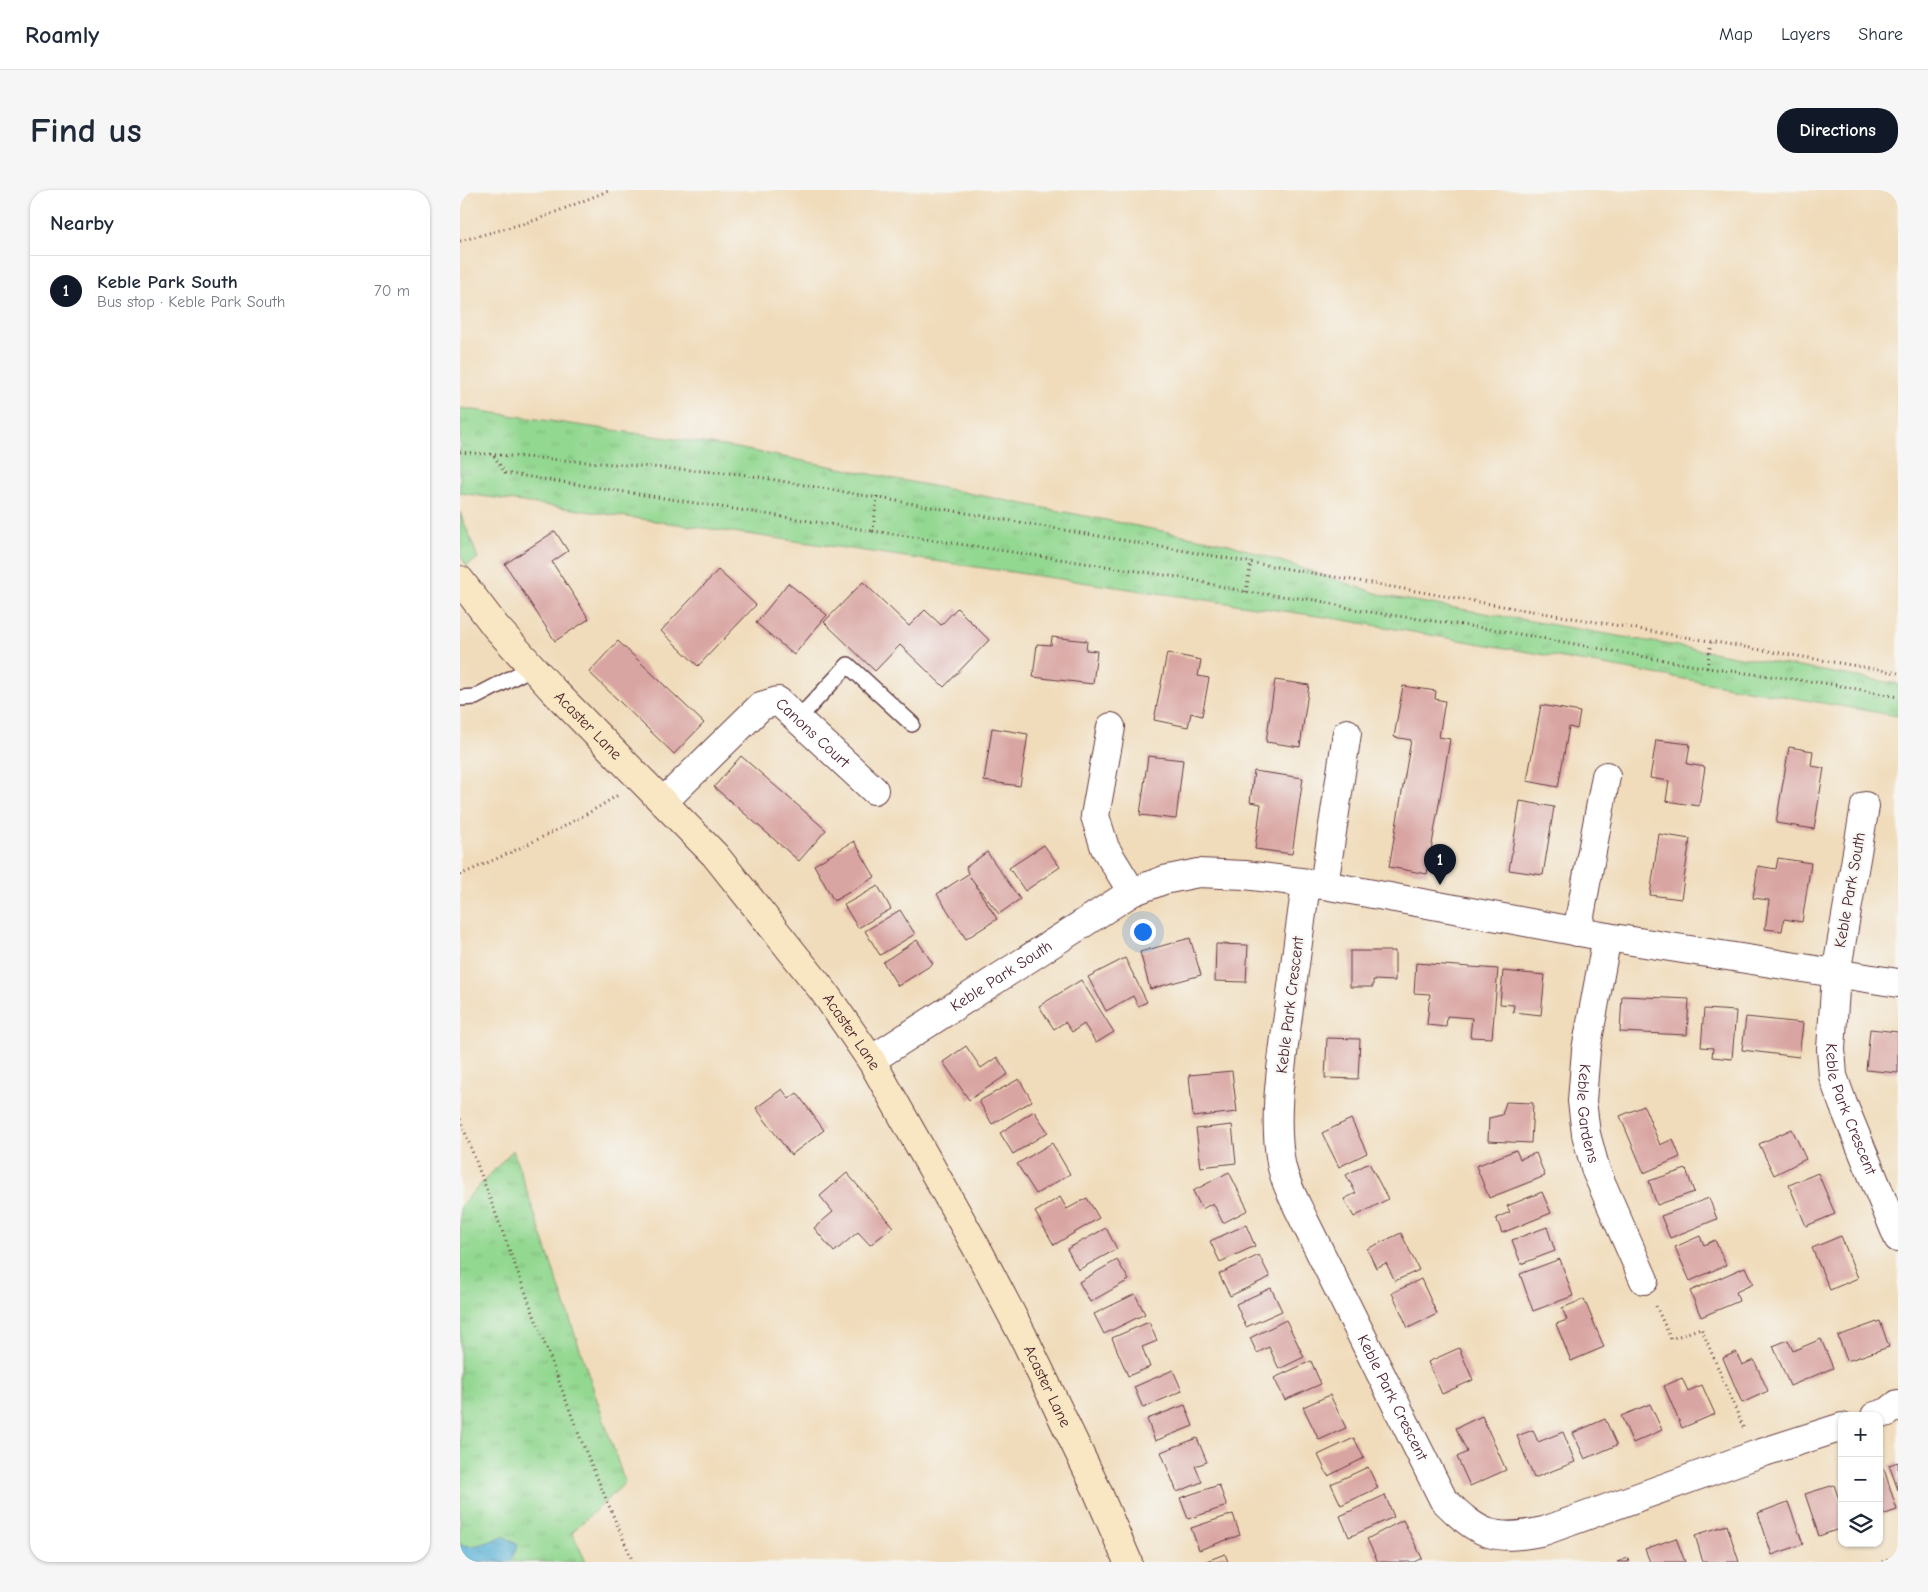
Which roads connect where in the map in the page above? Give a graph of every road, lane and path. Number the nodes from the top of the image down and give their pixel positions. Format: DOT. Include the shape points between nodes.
graph roads {
  1 [pos="610,190"];
  2 [pos="460,241"];
  3 [pos="460,452"];
  4 [pos="493,455"];
  5 [pos="877,496"];
  6 [pos="872,532"];
  7 [pos="1251,562"];
  8 [pos="460,580"];
  9 [pos="1246,592"];
  10 [pos="1711,642"];
  11 [pos="533,667"];
  12 [pos="1707,668"];
  13 [pos="1898,673"];
  14 [pos="1898,697"];
  15 [pos="460,698"];
  16 [pos="798,720"];
  17 [pos="912,724"];
  18 [pos="1111,727"];
  19 [pos="1347,733"];
  20 [pos="1606,776"];
  21 [pos="642,780"];
  22 [pos="874,790"];
  23 [pos="663,802"];
  24 [pos="1865,806"];
  25 [pos="460,876"];
  26 [pos="1315,884"];
  27 [pos="1132,892"];
  28 [pos="1578,932"];
  29 [pos="1607,937"];
  30 [pos="1836,974"];
  31 [pos="1898,983"];
  32 [pos="872,1060"];
  33 [pos="460,1119"];
  34 [pos="1898,1238"];
  35 [pos="1644,1280"];
  36 [pos="1898,1404"];
  37 [pos="1883,1414"];
  38 [pos="1838,1428"];
  39 [pos="1755,1456"];
  40 [pos="1898,1557"];
  41 [pos="633,1562"];
  42 [pos="1128,1562"];
  43 [pos="1882,1562"];
  1 -- 2 [label="path" via="536,220"];
  3 -- 4 [label="path"];
  4 -- 5 [label="path" via="742,474"];
  4 -- 6 [label="path" via="505,473"];
  5 -- 6 [label="path"];
  5 -- 7 [label="path"];
  6 -- 9 [label="path" via="1184,578"];
  7 -- 9 [label="path"];
  7 -- 10 [label="path"];
  8 -- 11 [label="street, Acaster Lane" via="496,627"];
  9 -- 12 [label="path" via="1316,600 1362,611 1496,630"];
  10 -- 12 [label="path"];
  10 -- 13 [label="path"];
  11 -- 15 [label="lane" via="475,697"];
  11 -- 21 [label="street, Acaster Lane"];
  12 -- 14 [label="path" via="1831,684"];
  16 -- 17 [label="lane" via="848,664"];
  16 -- 22 [label="street, Canons Court"];
  16 -- 23 [label="street, Canons Court" via="778,700 760,706"];
  18 -- 27 [label="street" via="1095,816 1105,848"];
  19 -- 26 [label="street"];
  20 -- 28 [label="street"];
  21 -- 23 [label="street, Acaster Lane"];
  21 -- 25 [label="path" via="596,809"];
  23 -- 32 [label="street, Acaster Lane" via="715,855 760,909"];
  24 -- 30 [label="street, Keble Park South"];
  26 -- 27 [label="street, Keble Park South" via="1198,873 1164,880"];
  26 -- 28 [label="street, Keble Park South"];
  26 -- 39 [label="street, Keble Park Crescent" via="1283,1051 1278,1143 1282,1165 1288,1187 1443,1499 1464,1520 1484,1533 1518,1536 1544,1531"];
  27 -- 32 [label="street, Keble Park South"];
  28 -- 29 [label="street, Keble Park South"];
  29 -- 30 [label="street, Keble Park South"];
  29 -- 35 [label="street, Keble Gardens" via="1586,1050 1582,1101 1586,1134 1596,1171"];
  30 -- 31 [label="street, Keble Park South"];
  30 -- 34 [label="street, Keble Park Crescent" via="1831,1048 1834,1076"];
  32 -- 42 [label="street, Acaster Lane" via="1026,1342"];
  33 -- 41 [label="path" via="581,1440"];
  35 -- 39 [label="path" via="1671,1339 1701,1328"];
  36 -- 37 [label="street"];
  38 -- 39 [label="street, Keble Park Crescent"];
  40 -- 43 [label="path"];
}
